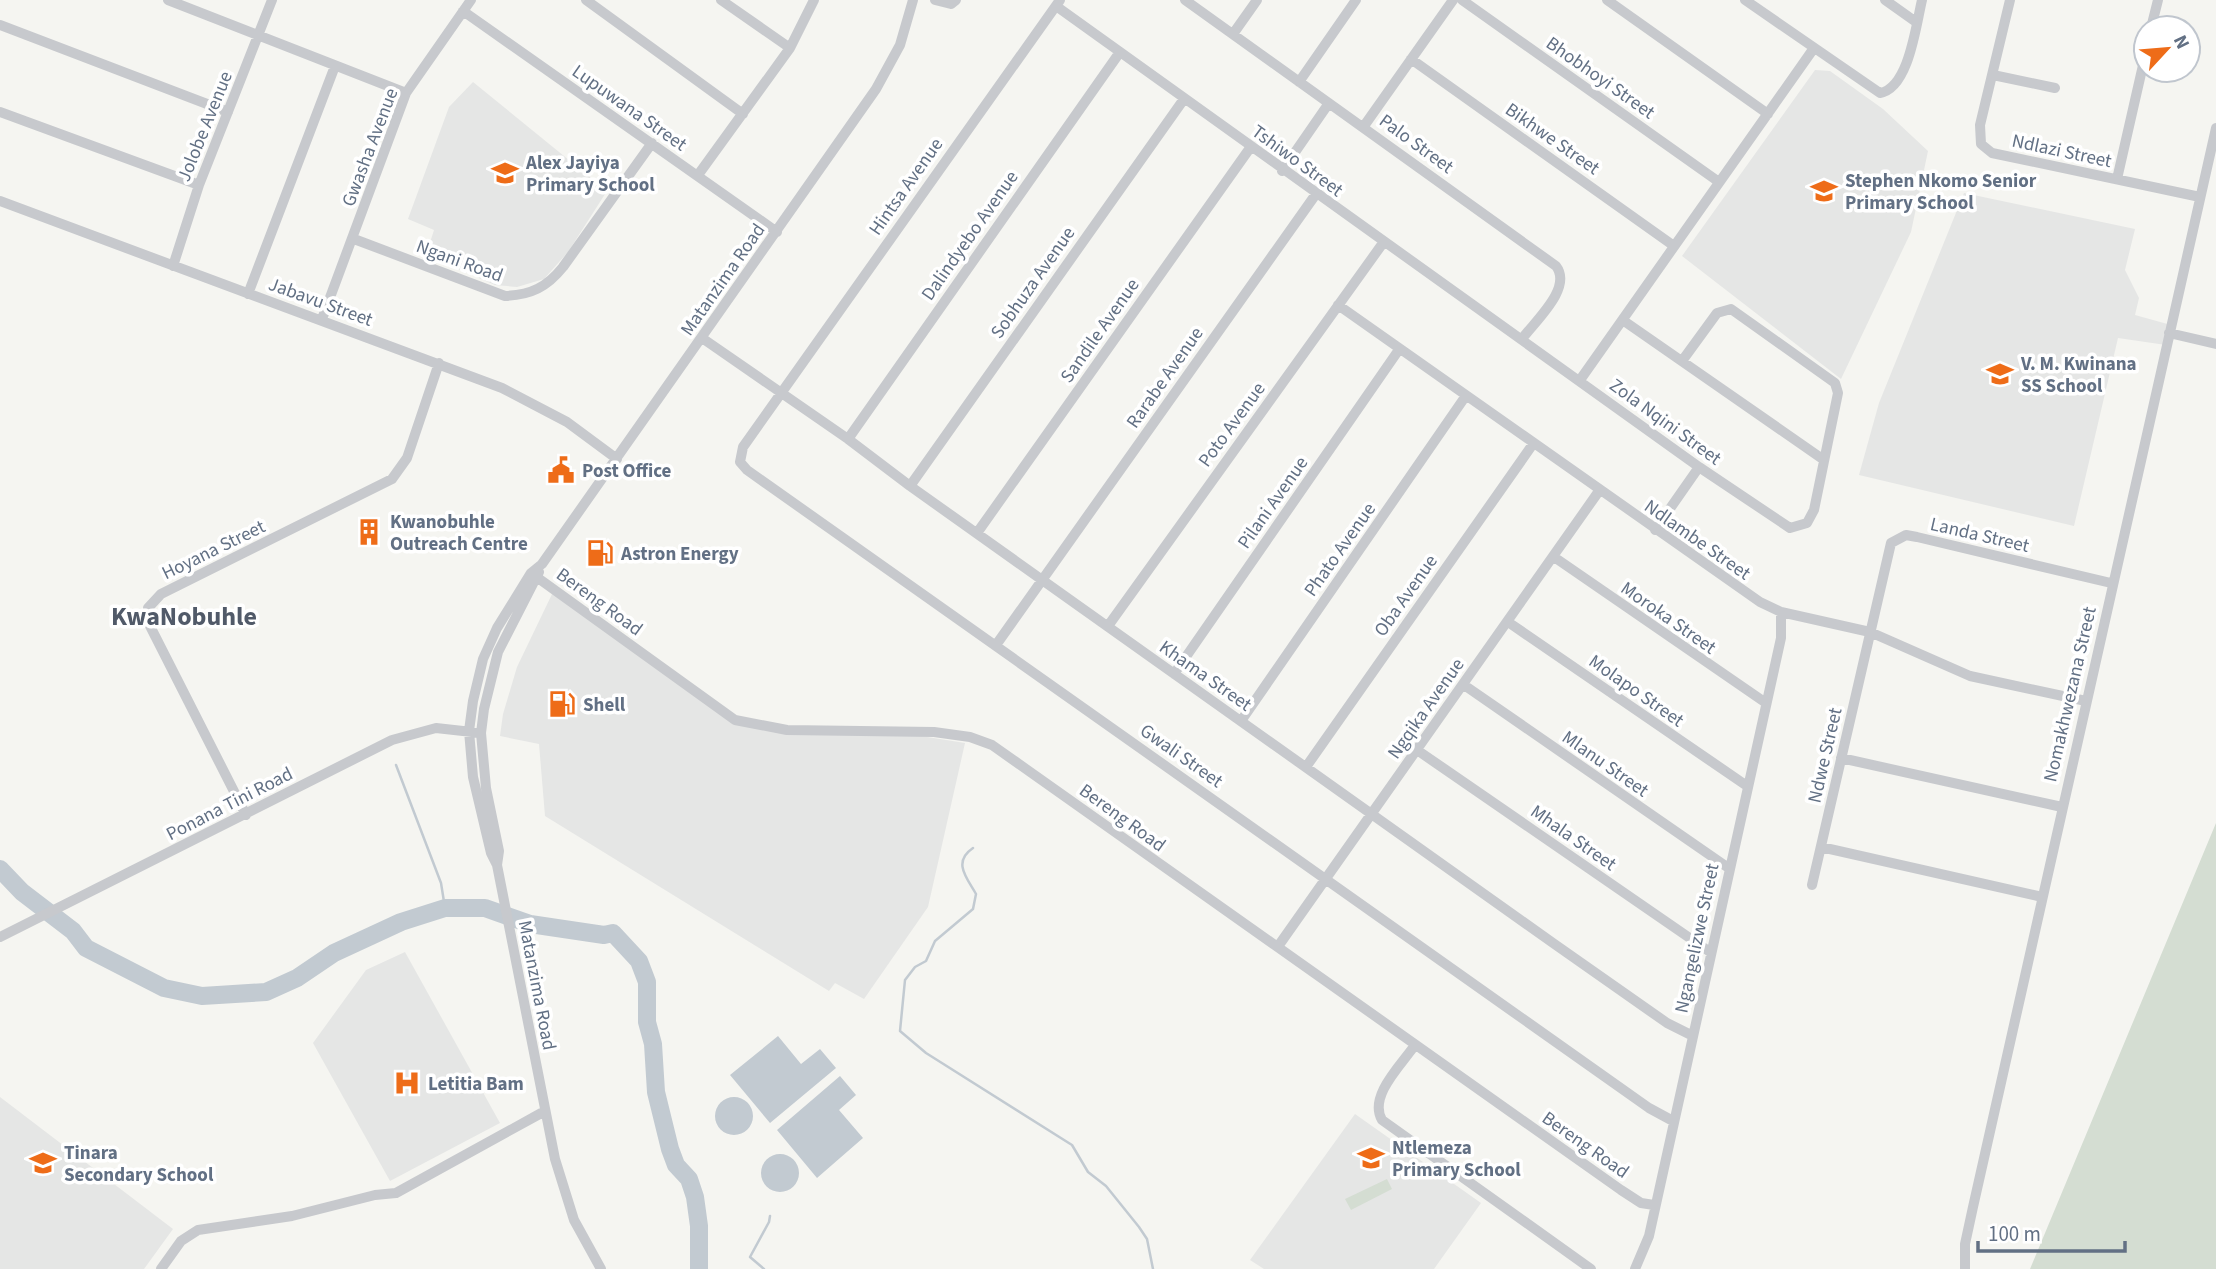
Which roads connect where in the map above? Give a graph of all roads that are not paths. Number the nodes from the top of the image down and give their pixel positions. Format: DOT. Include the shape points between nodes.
graph roads {
  1 [pos="168,0"];
  2 [pos="272,0"];
  3 [pos="471,0"];
  4 [pos="586,0"];
  5 [pos="721,0"];
  6 [pos="814,0"];
  7 [pos="913,0"];
  8 [pos="935,0"];
  9 [pos="956,0"];
  10 [pos="1185,0"];
  11 [pos="1257,0"];
  12 [pos="1356,0"];
  13 [pos="1453,0"];
  14 [pos="1462,0"];
  15 [pos="1607,0"];
  16 [pos="1745,0"];
  17 [pos="1885,0"];
  18 [pos="1922,0"];
  19 [pos="2010,0"];
  20 [pos="1058,3"];
  21 [pos="463,11"];
  22 [pos="1916,22"];
  23 [pos="0,25"];
  24 [pos="1233,34"];
  25 [pos="259,36"];
  26 [pos="790,48"];
  27 [pos="1814,48"];
  28 [pos="1120,52"];
  29 [pos="1411,59"];
  30 [pos="335,66"];
  31 [pos="1993,75"];
  32 [pos="1299,82"];
  33 [pos="2138,84"];
  34 [pos="2055,88"];
  35 [pos="406,93"];
  36 [pos="1184,99"];
  37 [pos="1329,103"];
  38 [pos="0,112"];
  39 [pos="228,112"];
  40 [pos="743,114"];
  41 [pos="1768,114"];
  42 [pos="1364,126"];
  43 [pos="2216,128"];
  44 [pos="652,143"];
  45 [pos="1250,148"];
  46 [pos="1282,171"];
  47 [pos="698,175"];
  48 [pos="2116,179"];
  49 [pos="1719,182"];
  50 [pos="199,185"];
  51 [pos="1315,194"];
  52 [pos="2200,197"];
  53 [pos="0,201"];
  54 [pos="777,232"];
  55 [pos="354,239"];
  56 [pos="1383,243"];
  57 [pos="1674,246"];
  58 [pos="173,265"];
  59 [pos="248,294"];
  60 [pos="1338,305"];
  61 [pos="322,319"];
  62 [pos="1624,321"];
  63 [pos="2169,333"];
  64 [pos="702,338"];
  65 [pos="1522,339"];
  66 [pos="2216,344"];
  67 [pos="1398,351"];
  68 [pos="1682,362"];
  69 [pos="439,363"];
  70 [pos="1580,380"];
  71 [pos="780,393"];
  72 [pos="1465,397"];
  73 [pos="848,439"];
  74 [pos="1533,444"];
  75 [pos="617,459"];
  76 [pos="1824,460"];
  77 [pos="1699,467"];
  78 [pos="910,486"];
  79 [pos="1599,491"];
  80 [pos="1655,530"];
  81 [pos="976,533"];
  82 [pos="1554,557"];
  83 [pos="536,573"];
  84 [pos="1041,579"];
  85 [pos="2111,583"];
  86 [pos="1781,612"];
  87 [pos="1508,622"];
  88 [pos="1108,626"];
  89 [pos="1870,632"];
  90 [pos="996,645"];
  91 [pos="1174,674"];
  92 [pos="1464,685"];
  93 [pos="2086,701"];
  94 [pos="1766,703"];
  95 [pos="1241,721"];
  96 [pos="469,731"];
  97 [pos="481,733"];
  98 [pos="1417,750"];
  99 [pos="1841,758"];
  100 [pos="1307,767"];
  101 [pos="1747,786"];
  102 [pos="2062,807"];
  103 [pos="1371,813"];
  104 [pos="246,815"];
  105 [pos="1821,847"];
  106 [pos="497,865"];
  107 [pos="1730,869"];
  108 [pos="1326,878"];
  109 [pos="1812,885"];
  110 [pos="2042,897"];
  111 [pos="0,937"];
  112 [pos="1279,945"];
  113 [pos="1710,953"];
  114 [pos="1693,1036"];
  115 [pos="1415,1045"];
  116 [pos="545,1111"];
  117 [pos="1674,1121"];
  118 [pos="1654,1205"];
  119 [pos="161,1269"];
  120 [pos="601,1269"];
  121 [pos="1591,1269"];
  122 [pos="1635,1269"];
  123 [pos="1965,1269"];
  1 -- 25 [label="street"];
  2 -- 25 [label="street, Jolobe Avenue"];
  3 -- 21 [label="street, Gwasha Avenue"];
  4 -- 40 [label="street"];
  5 -- 26 [label="street"];
  6 -- 26 [label="street"];
  7 -- 54 [label="street, Matanzima Road" via="888,68"];
  8 -- 9 [label="street" via="951,4"];
  10 -- 24 [label="street, Palo Street"];
  11 -- 24 [label="street"];
  12 -- 32 [label="street"];
  13 -- 29 [label="street"];
  14 -- 49 [label="street, Bhobhoyi Street"];
  15 -- 41 [label="street"];
  16 -- 27 [label="street"];
  17 -- 22 [label="street"];
  18 -- 22 [label="street"];
  19 -- 31 [label="street, Ndlazi Street"];
  20 -- 28 [label="street, Tshiwo Street"];
  20 -- 71 [label="street, Hintsa Avenue"];
  21 -- 35 [label="street, Gwasha Avenue"];
  21 -- 44 [label="street, Lupuwana Street"];
  22 -- 27 [label="street" via="1902,78 1894,88 1877,92"];
  23 -- 39 [label="street"];
  24 -- 32 [label="street, Palo Street"];
  25 -- 30 [label="street"];
  25 -- 39 [label="street, Jolobe Avenue"];
  26 -- 40 [label="street"];
  27 -- 41 [label="street"];
  28 -- 36 [label="street, Tshiwo Street"];
  28 -- 73 [label="street, Dalindyebo Avenue"];
  29 -- 42 [label="street"];
  29 -- 57 [label="street, Bikhwe Street"];
  30 -- 35 [label="street"];
  30 -- 59 [label="street"];
  31 -- 34 [label="street"];
  31 -- 48 [label="street, Ndlazi Street" via="1980,125 1979,140 1985,148"];
  32 -- 37 [label="street, Palo Street"];
  33 -- 48 [label="street"];
  35 -- 55 [label="street, Gwasha Avenue"];
  36 -- 45 [label="street, Tshiwo Street"];
  36 -- 78 [label="street, Sobhuza Avenue"];
  37 -- 42 [label="street, Palo Street"];
  37 -- 46 [label="street"];
  38 -- 50 [label="street"];
  39 -- 50 [label="street, Jolobe Avenue"];
  40 -- 47 [label="street"];
  41 -- 49 [label="street"];
  42 -- 65 [label="street, Palo Street" via="1560,271 1560,288"];
  43 -- 52 [label="street, Nomakhwezana Street"];
  44 -- 47 [label="street, Lupuwana Street"];
  44 -- 55 [label="street, Ngani Road" via="563,267 532,293 506,296"];
  45 -- 46 [label="street, Tshiwo Street"];
  45 -- 81 [label="street, Sandile Avenue"];
  46 -- 51 [label="street, Tshiwo Street"];
  47 -- 54 [label="street, Lupuwana Street"];
  48 -- 52 [label="street, Ndlazi Street"];
  49 -- 57 [label="street"];
  50 -- 58 [label="street, Jolobe Avenue"];
  51 -- 56 [label="street, Tshiwo Street"];
  51 -- 84 [label="street, Rarabe Avenue"];
  52 -- 63 [label="street, Nomakhwezana Street"];
  53 -- 58 [label="street, Jabavu Street"];
  54 -- 64 [label="street, Matanzima Road"];
  55 -- 61 [label="street, Gwasha Avenue"];
  56 -- 60 [label="street, Poto Avenue"];
  56 -- 65 [label="street, Tshiwo Street"];
  57 -- 62 [label="street"];
  58 -- 59 [label="street, Jabavu Street"];
  59 -- 61 [label="street, Jabavu Street"];
  60 -- 67 [label="street, Ndlambe Street"];
  60 -- 88 [label="street, Poto Avenue"];
  61 -- 69 [label="street, Jabavu Street"];
  62 -- 68 [label="street"];
  62 -- 70 [label="street"];
  63 -- 66 [label="street"];
  63 -- 85 [label="street, Nomakhwezana Street"];
  64 -- 71 [label="street, Khama Street"];
  64 -- 75 [label="street, Matanzima Road"];
  65 -- 70 [label="street, Zola Nqini Street"];
  67 -- 72 [label="street, Ndlambe Street"];
  67 -- 91 [label="street, Pilani Avenue"];
  68 -- 76 [label="street"];
  68 -- 76 [label="street" via="1717,313 1735,310 1835,383 1839,393"];
  69 -- 75 [label="street, Jabavu Street" via="544,409"];
  69 -- 104 [label="street, Hoyana Street" via="407,458 392,479 161,593 148,608 150,626"];
  70 -- 77 [label="street, Zola Nqini Street"];
  71 -- 73 [label="street, Khama Street"];
  71 -- 90 [label="street, Gwali Street" via="739,453 743,466"];
  72 -- 74 [label="street, Ndlambe Street"];
  72 -- 95 [label="street, Phato Avenue"];
  73 -- 78 [label="street, Khama Street"];
  74 -- 79 [label="street, Ndlambe Street"];
  74 -- 100 [label="street, Oba Avenue"];
  75 -- 83 [label="street, Matanzima Road"];
  76 -- 77 [label="street, Zola Nqini Street" via="1811,517 1802,527 1790,528"];
  77 -- 80 [label="street"];
  78 -- 81 [label="street, Khama Street"];
  79 -- 80 [label="street, Ndlambe Street"];
  79 -- 82 [label="street, Ngqika Avenue"];
  80 -- 86 [label="street, Ndlambe Street" via="1747,595"];
  81 -- 84 [label="street, Khama Street"];
  82 -- 87 [label="street, Ngqika Avenue"];
  82 -- 94 [label="street, Moroka Street"];
  83 -- 96 [label="street, Matanzima Road" via="486,651"];
  83 -- 97 [label="street, Matanzima Road" via="498,652"];
  83 -- 112 [label="street, Bereng Road" via="735,720 788,730 934,732 992,745"];
  84 -- 88 [label="street, Khama Street"];
  84 -- 90 [label="street, Rarabe Avenue"];
  85 -- 89 [label="street, Landa Street" via="1906,536 1891,543 1886,553"];
  85 -- 93 [label="street, Nomakhwezana Street"];
  86 -- 89 [label="street, Ndlambe Street"];
  86 -- 94 [label="street, Ngangelizwe Street" via="1782,638"];
  87 -- 92 [label="street, Ngqika Avenue"];
  87 -- 101 [label="street, Molapo Street"];
  88 -- 91 [label="street, Khama Street"];
  89 -- 93 [label="street, Ndlambe Street" via="1970,676"];
  89 -- 99 [label="street, Ndwe Street"];
  90 -- 108 [label="street, Gwali Street"];
  91 -- 95 [label="street, Khama Street"];
  92 -- 98 [label="street, Ngqika Avenue"];
  92 -- 107 [label="street, Mlanu Street"];
  93 -- 102 [label="street, Nomakhwezana Street"];
  94 -- 101 [label="street, Ngangelizwe Street"];
  95 -- 100 [label="street, Khama Street"];
  96 -- 97 [label="street, Ponana Tini Road"];
  96 -- 104 [label="street, Ponana Tini Road" via="436,728 392,740"];
  96 -- 106 [label="street, Matanzima Road" via="476,796"];
  97 -- 106 [label="street, Matanzima Road" via="499,851"];
  98 -- 103 [label="street, Ngqika Avenue"];
  98 -- 113 [label="street, Mhala Street"];
  99 -- 102 [label="street"];
  99 -- 105 [label="street, Ndwe Street"];
  100 -- 103 [label="street, Khama Street"];
  101 -- 107 [label="street, Ngangelizwe Street"];
  102 -- 110 [label="street, Nomakhwezana Street"];
  103 -- 108 [label="street, Ngqika Avenue"];
  103 -- 114 [label="street, Khama Street" via="1667,1023"];
  104 -- 111 [label="street, Ponana Tini Road"];
  105 -- 109 [label="street, Ndwe Street"];
  105 -- 110 [label="street"];
  106 -- 116 [label="street, Matanzima Road"];
  107 -- 113 [label="street, Ngangelizwe Street"];
  108 -- 112 [label="street, Ngqika Avenue"];
  108 -- 117 [label="street, Gwali Street"];
  110 -- 123 [label="street, Nomakhwezana Street" via="1965,1244"];
  112 -- 115 [label="street, Bereng Road"];
  113 -- 114 [label="street, Ngangelizwe Street"];
  114 -- 117 [label="street, Ngangelizwe Street"];
  115 -- 118 [label="street, Bereng Road" via="1620,1190"];
  115 -- 121 [label="street" via="1379,1097 1382,1120"];
  116 -- 119 [label="street" via="396,1193 292,1216 198,1230 181,1241"];
  116 -- 120 [label="street, Matanzima Road" via="566,1196"];
  117 -- 118 [label="street, Ngangelizwe Street"];
  118 -- 122 [label="street, Ngangelizwe Street" via="1644,1251"];
}
